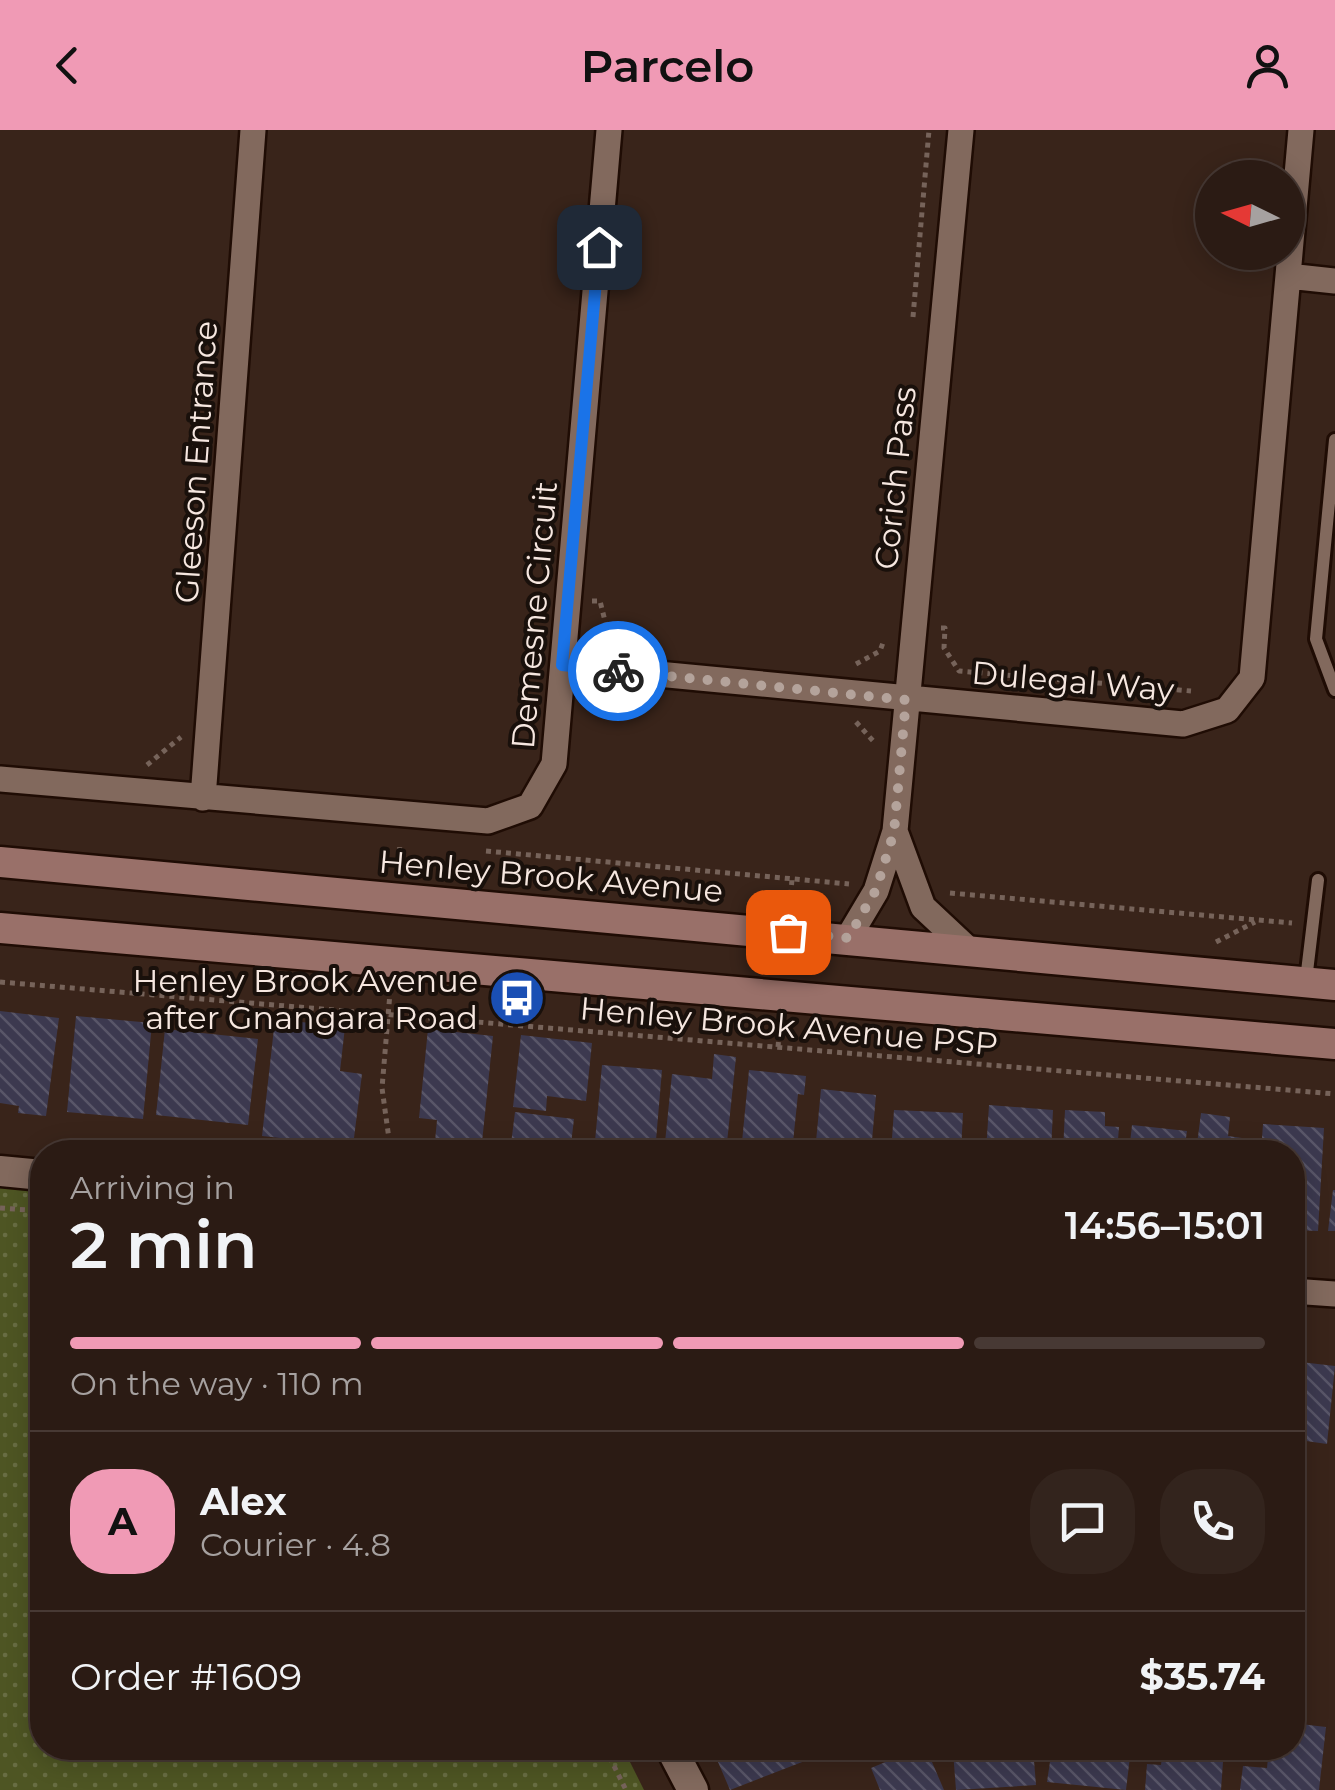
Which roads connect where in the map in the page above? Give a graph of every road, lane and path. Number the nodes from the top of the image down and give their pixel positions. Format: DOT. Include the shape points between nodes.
graph roads {
  1 [pos="252,130"];
  2 [pos="610,130"];
  3 [pos="929,130"];
  4 [pos="962,130"];
  5 [pos="1301,130"];
  6 [pos="1288,276"];
  7 [pos="1335,280"];
  8 [pos="912,327"];
  9 [pos="1335,440"];
  10 [pos="568,599"];
  11 [pos="914,625"];
  12 [pos="636,643"];
  13 [pos="562,665"];
  14 [pos="1335,690"];
  15 [pos="1195,692"];
  16 [pos="848,694"];
  17 [pos="906,700"];
  18 [pos="184,736"];
  19 [pos="878,753"];
  20 [pos="130,764"];
  21 [pos="0,779"];
  22 [pos="204,798"];
  23 [pos="894,832"];
  24 [pos="381,842"];
  25 [pos="419,845"];
  26 [pos="478,850"];
  27 [pos="0,862"];
  28 [pos="860,878"];
  29 [pos="1318,880"];
  30 [pos="916,890"];
  31 [pos="1312,925"];
  32 [pos="0,928"];
  33 [pos="848,938"];
  34 [pos="969,950"];
  35 [pos="0,982"];
  36 [pos="1320,984"];
  37 [pos="387,1014"];
  38 [pos="1335,1044"];
  39 [pos="1335,1094"];
  40 [pos="389,1140"];
  41 [pos="0,1171"];
  42 [pos="30,1173"];
  43 [pos="0,1208"];
  44 [pos="30,1210"];
  45 [pos="1305,1292"];
  46 [pos="1335,1294"];
  47 [pos="611,1760"];
  48 [pos="677,1760"];
  49 [pos="626,1790"];
  50 [pos="693,1790"];
  1 -- 22 [label="street, Gleeson Entrance"];
  2 -- 10 [label="street, Demesne Circuit"];
  3 -- 8 [label="path"];
  4 -- 11 [label="street, Corich Pass"];
  5 -- 6 [label="street, Dulegal Way"];
  6 -- 7 [label="street"];
  6 -- 17 [label="street, Dulegal Way" via="1252,678 1227,710 1183,724"];
  9 -- 14 [label="lane" via="1316,640"];
  10 -- 12 [label="path" via="600,601 608,636"];
  10 -- 13 [label="street, Demesne Circuit"];
  11 -- 15 [label="path" via="945,628 944,648 959,671"];
  11 -- 16 [label="path" via="887,622 880,651 851,666"];
  11 -- 17 [label="street, Corich Pass"];
  13 -- 16 [label="street, Dulegal Way"];
  13 -- 22 [label="street, Demesne Circuit" via="554,764 530,806 488,821"];
  16 -- 17 [label="street, Dulegal Way"];
  16 -- 19 [label="path" via="846,717 872,736"];
  17 -- 23 [label="street, Corich Pass"];
  18 -- 20 [label="path" via="148,765"];
  21 -- 22 [label="street, Demesne Circuit"];
  23 -- 30 [label="street, Corich Pass"];
  23 -- 33 [label="street, Corich Pass" via="876,890"];
  24 -- 25 [label="path"];
  26 -- 28 [label="path" via="854,884"];
  27 -- 33 [label="main road, Henley Brook Avenue"];
  29 -- 31 [label="lane"];
  30 -- 31 [label="path"];
  30 -- 34 [label="street, Corich Pass" via="947,933"];
  31 -- 36 [label="lane"];
  32 -- 38 [label="main road"];
  33 -- 34 [label="main road, Henley Brook Avenue"];
  34 -- 36 [label="main road, Henley Brook Avenue"];
  35 -- 37 [label="path, Henley Brook Avenue PSP"];
  37 -- 39 [label="path, Henley Brook Avenue PSP"];
  37 -- 40 [label="path" via="382,1088"];
  41 -- 42 [label="street"];
  43 -- 44 [label="path"];
  45 -- 46 [label="street"];
  47 -- 49 [label="path"];
  48 -- 50 [label="street"];
}
